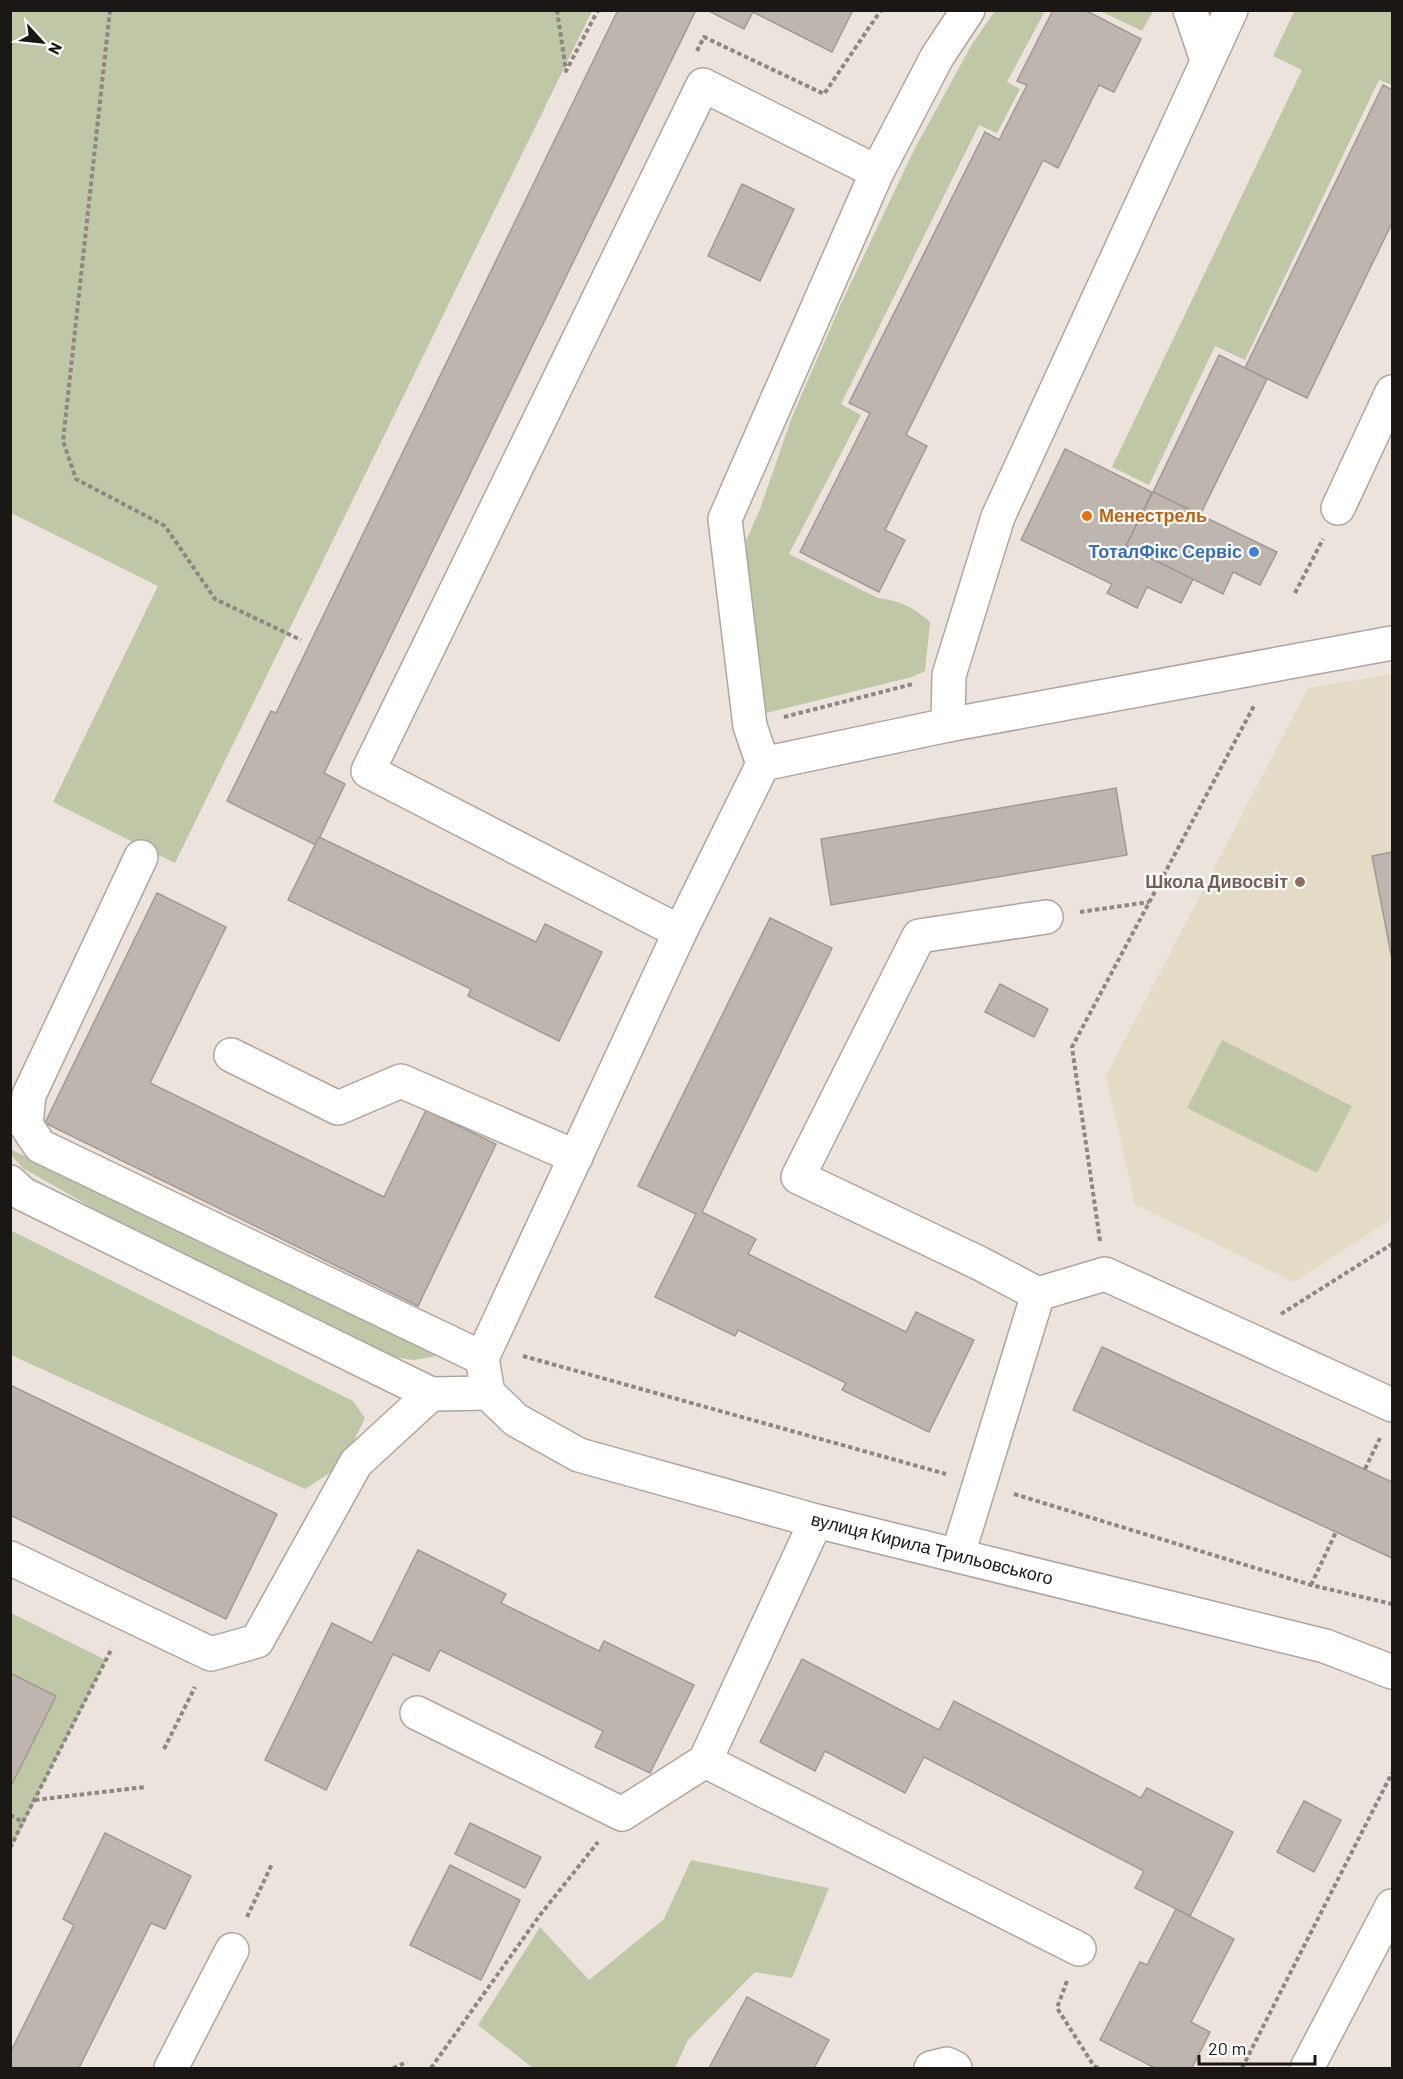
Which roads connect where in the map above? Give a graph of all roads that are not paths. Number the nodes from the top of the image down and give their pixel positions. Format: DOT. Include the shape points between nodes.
graph roads {
  1 [pos="968,10"];
  2 [pos="1190,10"];
  3 [pos="1231,10"];
  4 [pos="1207,60"];
  5 [pos="877,172"];
  6 [pos="1392,392"];
  7 [pos="1338,508"];
  8 [pos="1392,643"];
  9 [pos="948,725"];
  10 [pos="763,764"];
  11 [pos="141,858"];
  12 [pos="1046,917"];
  13 [pos="680,932"];
  14 [pos="231,1055"];
  15 [pos="576,1156"];
  16 [pos="10,1182"];
  17 [pos="1038,1294"];
  18 [pos="482,1358"];
  19 [pos="488,1393"];
  20 [pos="431,1394"];
  21 [pos="1392,1405"];
  22 [pos="816,1521"];
  23 [pos="958,1554"];
  24 [pos="10,1558"];
  25 [pos="1392,1672"];
  26 [pos="417,1713"];
  27 [pos="705,1761"];
  28 [pos="1392,1906"];
  29 [pos="1078,1949"];
  30 [pos="232,1950"];
  31 [pos="171,2068"];
  32 [pos="931,2068"];
  33 [pos="955,2068"];
  34 [pos="1307,2068"];
  1 -- 5 [label="street" via="937,57"];
  2 -- 4 [label="street"];
  3 -- 4 [label="street"];
  4 -- 9 [label="street" via="998,517 949,675"];
  5 -- 10 [label="street" via="725,519 750,726"];
  5 -- 13 [label="street" via="703,85 368,771"];
  6 -- 7 [label="street"];
  8 -- 9 [label="street"];
  9 -- 10 [label="street"];
  10 -- 13 [label="street"];
  11 -- 18 [label="street" via="29,1095 26,1125 40,1146"];
  12 -- 17 [label="street" via="920,936 798,1177"];
  13 -- 15 [label="street"];
  14 -- 15 [label="street" via="338,1108 401,1081"];
  15 -- 18 [label="street"];
  16 -- 20 [label="street" via="23,1194"];
  17 -- 21 [label="street" via="1105,1274"];
  17 -- 23 [label="street"];
  18 -- 19 [label="street"];
  19 -- 20 [label="street"];
  19 -- 22 [label="street, вулиця Кирила Трильовського" via="516,1420 579,1455"];
  20 -- 24 [label="street" via="356,1463 257,1641 211,1654"];
  22 -- 23 [label="street, вулиця Кирила Трильовського"];
  22 -- 27 [label="street"];
  23 -- 25 [label="street, вулиця Кирила Трильовського" via="1325,1646"];
  26 -- 27 [label="street" via="622,1814"];
  27 -- 29 [label="street"];
  28 -- 34 [label="street"];
  30 -- 31 [label="street"];
  32 -- 33 [label="street" via="947,2064"];
}
